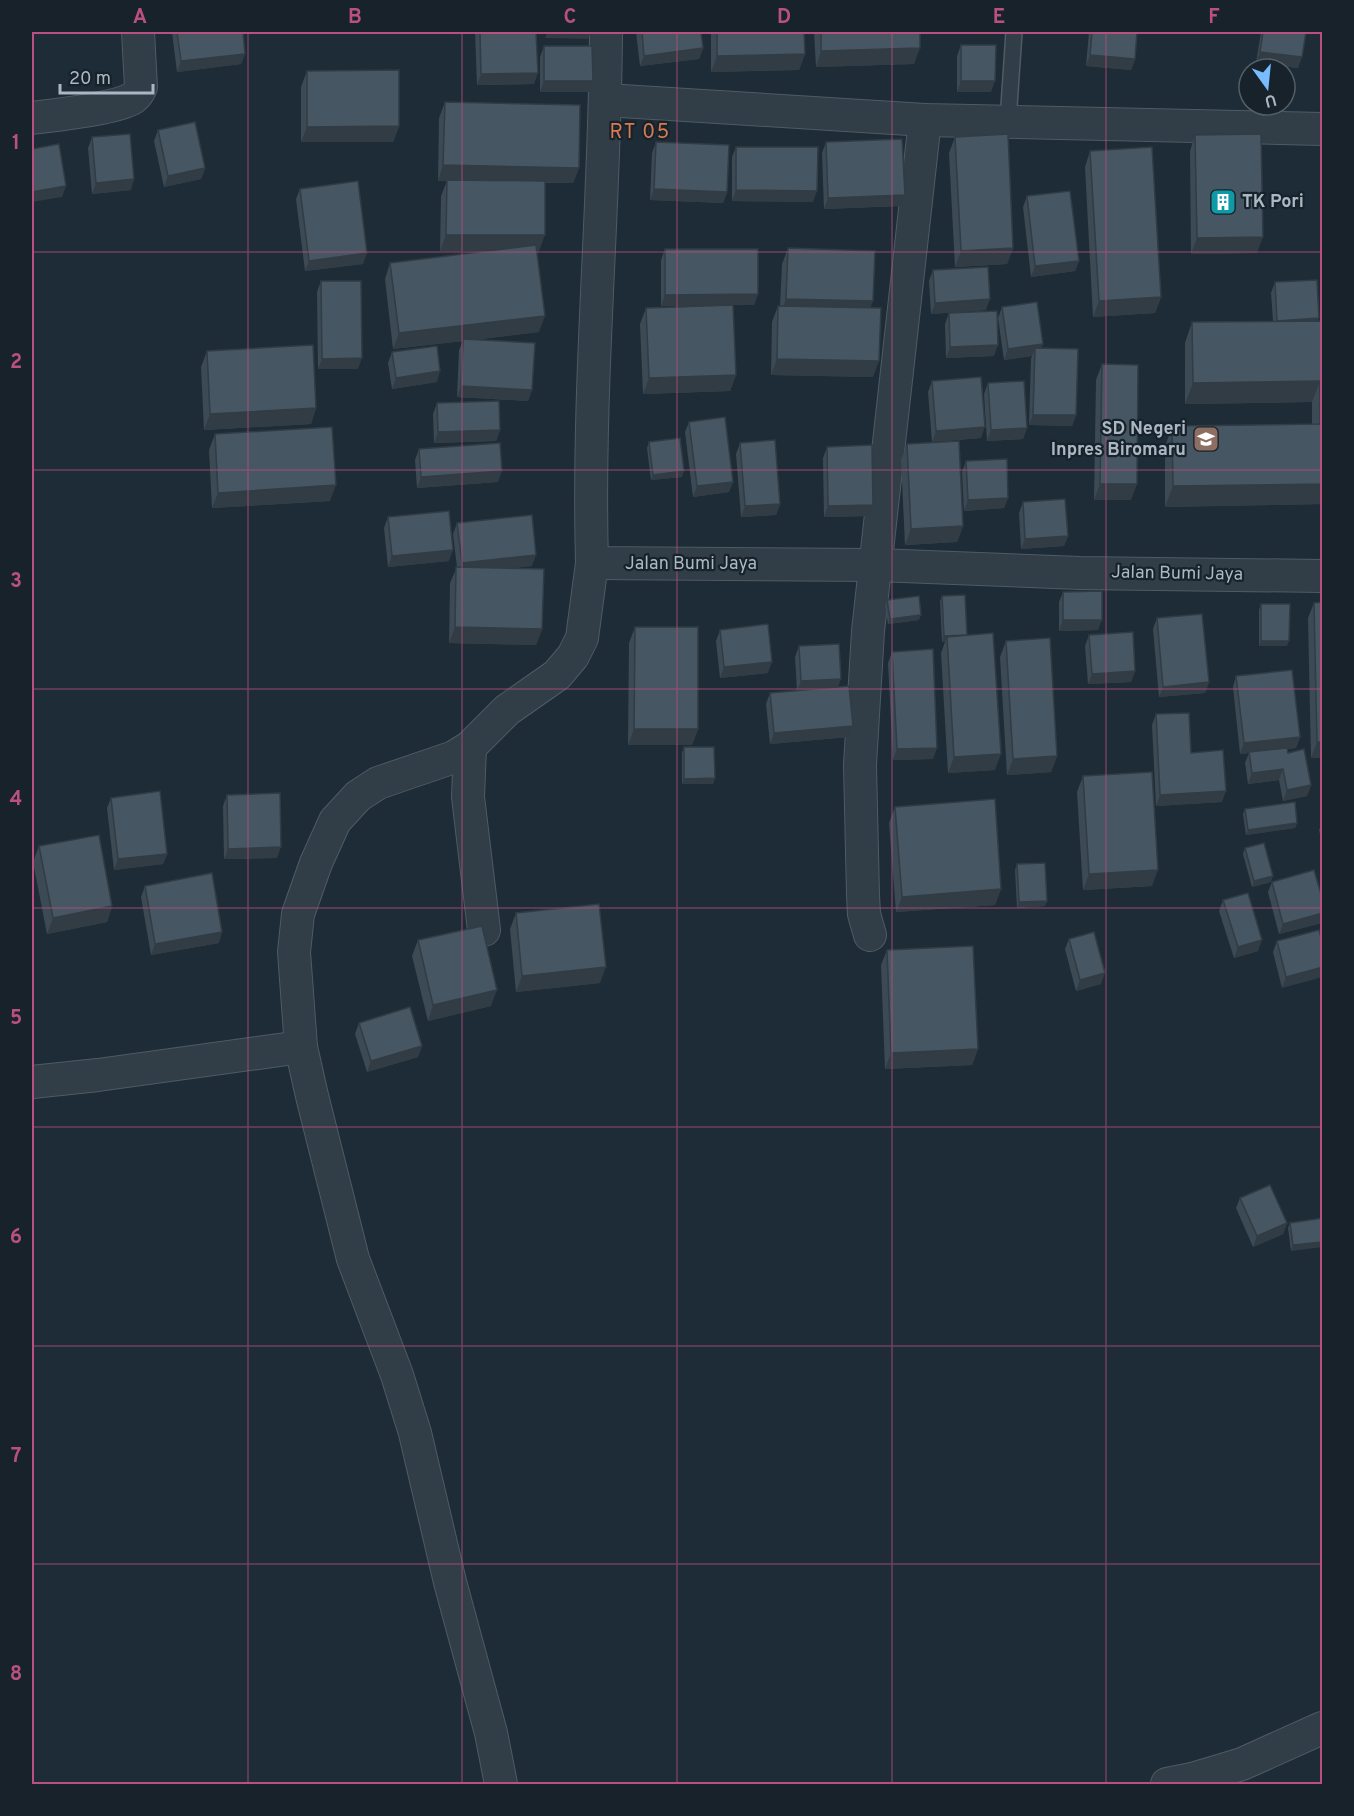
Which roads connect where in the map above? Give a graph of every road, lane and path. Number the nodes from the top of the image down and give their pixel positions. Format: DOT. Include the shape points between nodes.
graph roads {
  1 [pos="138,32"];
  2 [pos="606,32"];
  3 [pos="1014,32"];
  4 [pos="606,100"];
  5 [pos="32,118"];
  6 [pos="925,120"];
  7 [pos="1008,121"];
  8 [pos="1323,129"];
  9 [pos="592,563"];
  10 [pos="877,565"];
  11 [pos="1323,576"];
  12 [pos="470,747"];
  13 [pos="484,930"];
  14 [pos="870,935"];
  15 [pos="302,1047"];
  16 [pos="32,1082"];
  17 [pos="1323,1728"];
  18 [pos="501,1785"];
  19 [pos="1167,1785"];
  1 -- 5 [label="street" via="138,94 107,106"];
  2 -- 4 [label="street"];
  3 -- 7 [label="lane"];
  4 -- 6 [label="street"];
  4 -- 9 [label="street" via="590,496"];
  6 -- 7 [label="street"];
  6 -- 10 [label="street"];
  7 -- 8 [label="street"];
  9 -- 10 [label="street, Jalan Bumi Jaya"];
  9 -- 12 [label="street" via="582,638 573,656 557,675 507,710"];
  10 -- 11 [label="street, Jalan Bumi Jaya"];
  10 -- 14 [label="street" via="868,631 860,765 864,914"];
  12 -- 13 [label="street" via="468,797"];
  12 -- 15 [label="street" via="454,757 378,783 357,796 334,821 298,914 294,952"];
  15 -- 16 [label="street"];
  15 -- 18 [label="street" via="353,1259 415,1433"];
  17 -- 19 [label="street" via="1242,1764"];
}
